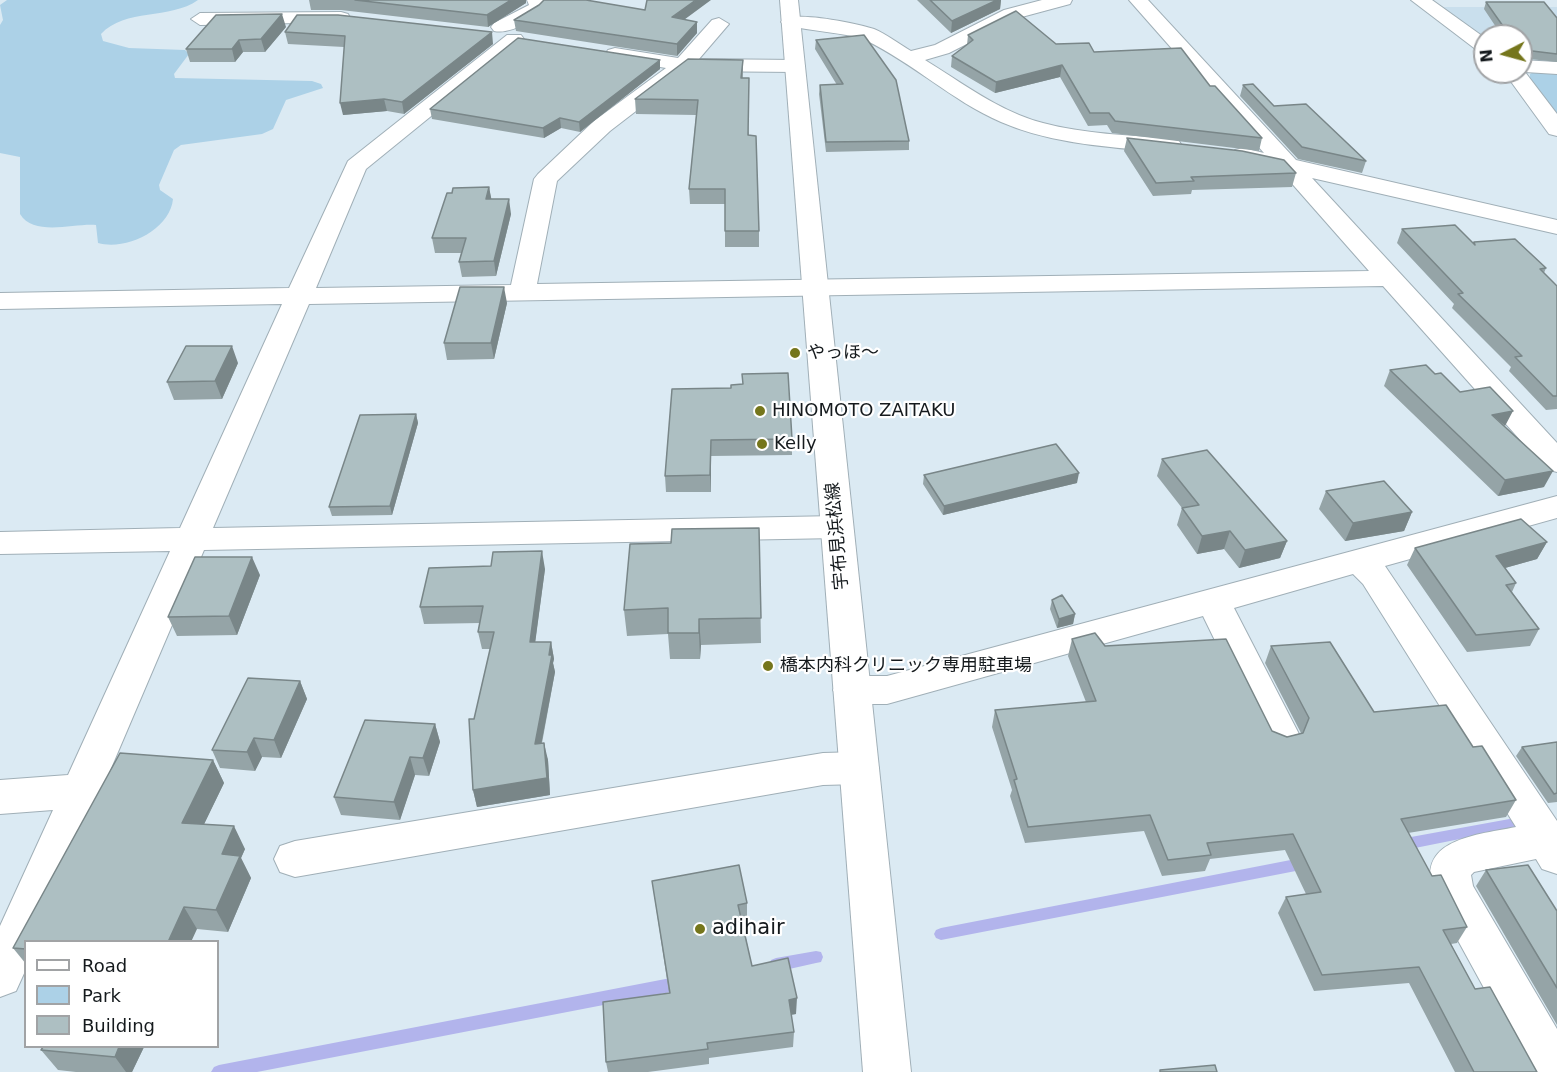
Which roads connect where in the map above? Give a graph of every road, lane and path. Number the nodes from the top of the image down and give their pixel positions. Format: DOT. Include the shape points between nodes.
graph roads {
  1 [pos="536,0"];
  2 [pos="1138,0"];
  3 [pos="1420,0"];
  4 [pos="1055,1"];
  5 [pos="790,11"];
  6 [pos="200,19"];
  7 [pos="358,20"];
  8 [pos="719,24"];
  9 [pos="1473,39"];
  10 [pos="593,51"];
  11 [pos="907,58"];
  12 [pos="683,65"];
  13 [pos="795,66"];
  14 [pos="1533,67"];
  15 [pos="1557,68"];
  16 [pos="1523,84"];
  17 [pos="1557,129"];
  18 [pos="1190,148"];
  19 [pos="1219,152"];
  20 [pos="1287,164"];
  21 [pos="1557,227"];
  22 [pos="1390,278"];
  23 [pos="816,288"];
  24 [pos="522,293"];
  25 [pos="299,296"];
  26 [pos="0,301"];
  27 [pos="1557,462"];
  28 [pos="1557,507"];
  29 [pos="837,527"];
  30 [pos="192,539"];
  31 [pos="0,543"];
  32 [pos="1360,561"];
  33 [pos="1213,601"];
  34 [pos="852,690"];
  35 [pos="1281,736"];
  36 [pos="859,768"];
  37 [pos="82,790"];
  38 [pos="0,797"];
  39 [pos="1551,848"];
  40 [pos="295,859"];
  41 [pos="0,976"];
  42 [pos="886,1072"];
  43 [pos="1556,1072"];
  1 -- 25 [label="street" via="540,3 536,9 507,22 507,37 356,166"];
  2 -- 20 [label="street"];
  3 -- 9 [label="street"];
  4 -- 11 [label="street" via="994,21 942,49"];
  5 -- 11 [label="street" via="806,22 869,34"];
  5 -- 13 [label="street, 宇布見浜松線"];
  6 -- 7 [label="street"];
  8 -- 12 [label="street"];
  10 -- 12 [label="street"];
  11 -- 18 [label="street" via="995,111 1036,128 1087,138"];
  12 -- 13 [label="street"];
  12 -- 24 [label="street" via="602,126 546,179"];
  13 -- 23 [label="street, 宇布見浜松線"];
  14 -- 15 [label="street"];
  16 -- 17 [label="street"];
  19 -- 20 [label="street"];
  20 -- 21 [label="street"];
  20 -- 22 [label="street"];
  22 -- 23 [label="street"];
  22 -- 27 [label="street"];
  23 -- 24 [label="street"];
  23 -- 29 [label="street, 宇布見浜松線"];
  24 -- 25 [label="street"];
  25 -- 26 [label="street"];
  25 -- 30 [label="street"];
  28 -- 32 [label="street"];
  29 -- 30 [label="street"];
  29 -- 34 [label="street, 宇布見浜松線"];
  30 -- 31 [label="street"];
  30 -- 37 [label="street"];
  32 -- 33 [label="street"];
  32 -- 39 [label="street" via="1375,576"];
  33 -- 34 [label="street" via="887,690"];
  33 -- 35 [label="street"];
  34 -- 36 [label="street, 宇布見浜松線"];
  36 -- 40 [label="street" via="823,769"];
  36 -- 42 [label="street, 宇布見浜松線"];
  37 -- 38 [label="street"];
  37 -- 41 [label="street"];
  39 -- 43 [label="street" via="1463,856 1452,864 1448,877"];
}
